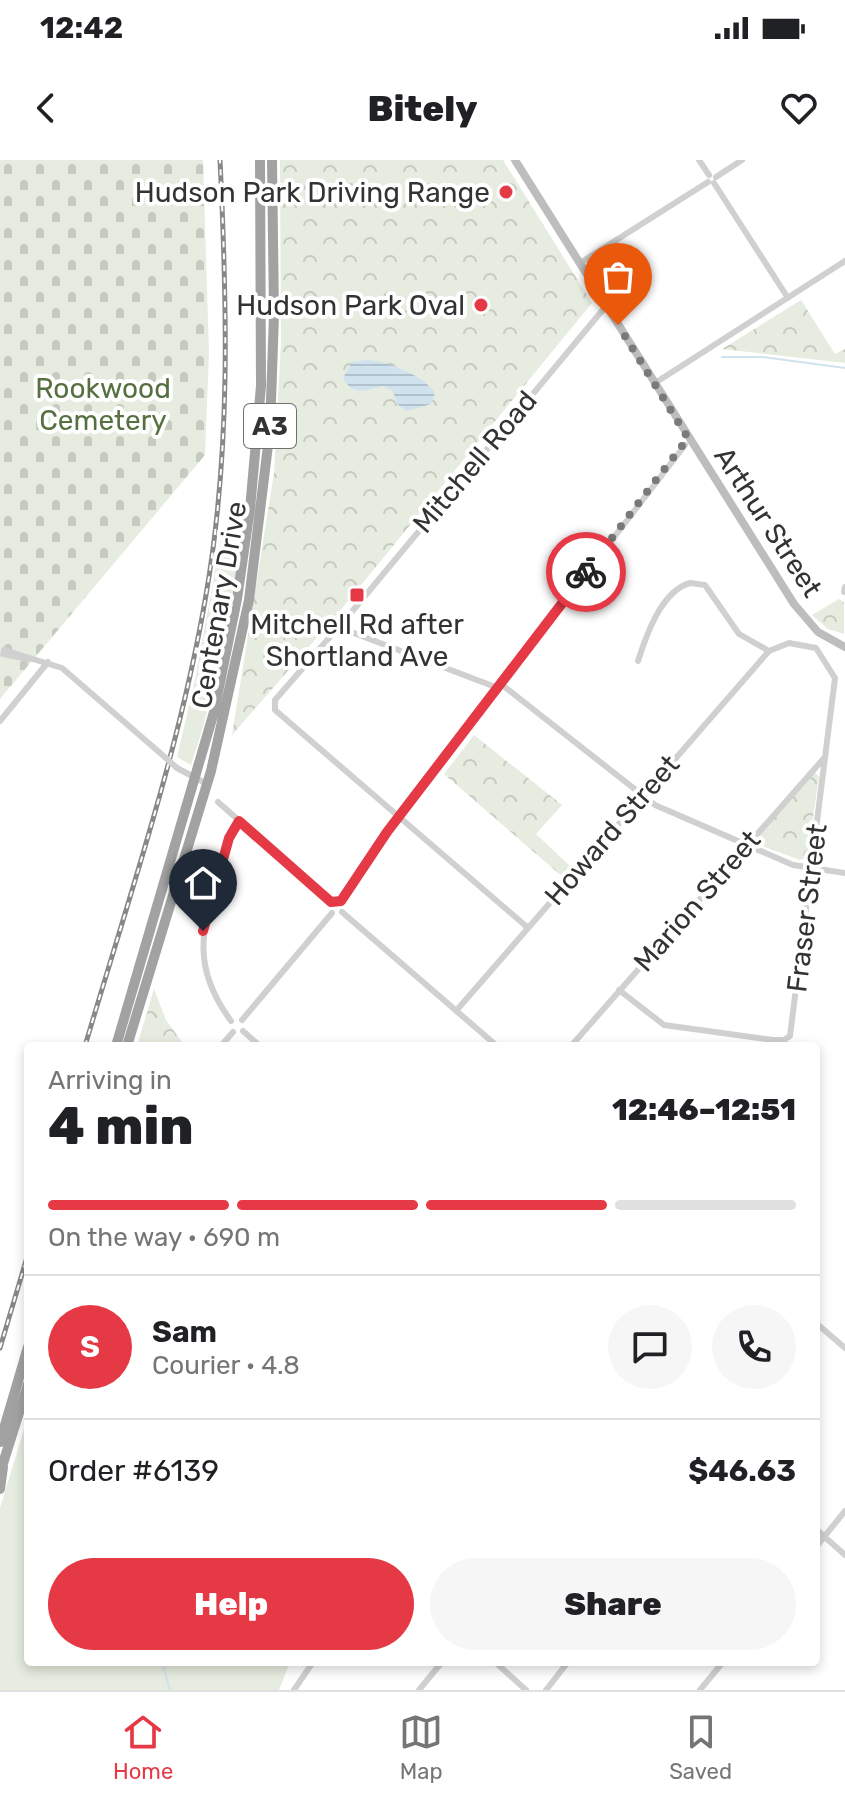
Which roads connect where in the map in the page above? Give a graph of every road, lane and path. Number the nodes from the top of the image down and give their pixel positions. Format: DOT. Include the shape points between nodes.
graph roads {
  1 [pos="260,160"];
  2 [pos="272,160"];
  3 [pos="515,160"];
  4 [pos="699,160"];
  5 [pos="742,160"];
  6 [pos="712,179"];
  7 [pos="845,261"];
  8 [pos="580,263"];
  9 [pos="788,298"];
  10 [pos="606,306"];
  11 [pos="655,383"];
  12 [pos="689,443"];
  13 [pos="345,620"];
  14 [pos="336,630"];
  15 [pos="346,630"];
  16 [pos="845,647"];
  17 [pos="2,651"];
  18 [pos="769,651"];
  19 [pos="638,661"];
  20 [pos="48,662"];
  21 [pos="499,686"];
  22 [pos="0,721"];
  23 [pos="825,757"];
  24 [pos="194,780"];
  25 [pos="207,784"];
  26 [pos="642,797"];
  27 [pos="218,802"];
  28 [pos="398,818"];
  29 [pos="239,821"];
  30 [pos="746,845"];
  31 [pos="811,869"];
  32 [pos="845,873"];
  33 [pos="341,901"];
  34 [pos="331,902"];
  35 [pos="342,912"];
  36 [pos="332,913"];
  37 [pos="527,927"];
  38 [pos="619,990"];
  39 [pos="456,1011"];
  40 [pos="242,1020"];
  41 [pos="231,1021"];
  42 [pos="243,1031"];
  43 [pos="233,1032"];
  44 [pos="117,1042"];
  45 [pos="128,1042"];
  46 [pos="224,1042"];
  47 [pos="255,1042"];
  48 [pos="492,1042"];
  49 [pos="574,1042"];
  50 [pos="820,1326"];
  51 [pos="845,1348"];
  52 [pos="24,1360"];
  53 [pos="24,1397"];
  54 [pos="0,1442"];
  55 [pos="1,1469"];
  56 [pos="0,1489"];
  57 [pos="845,1511"];
  58 [pos="820,1533"];
  59 [pos="824,1537"];
  60 [pos="820,1542"];
  61 [pos="845,1555"];
  62 [pos="310,1666"];
  63 [pos="439,1666"];
  64 [pos="499,1666"];
  65 [pos="565,1666"];
  66 [pos="720,1666"];
  67 [pos="294,1690"];
  68 [pos="419,1690"];
  69 [pos="526,1690"];
  70 [pos="546,1690"];
  71 [pos="700,1690"];
  1 -- 24 [label="highway, Centenary Drive / A3" via="263,322 252,495 230,641"];
  2 -- 25 [label="highway, Centenary Drive / A3" via="273,373 265,486 241,646"];
  3 -- 8 [label="main road, Arthur Street"];
  4 -- 6 [label="street"];
  5 -- 6 [label="street"];
  6 -- 8 [label="street"];
  6 -- 9 [label="street"];
  7 -- 9 [label="street"];
  8 -- 10 [label="main road, Arthur Street"];
  9 -- 11 [label="street"];
  10 -- 11 [label="main road, Arthur Street"];
  10 -- 13 [label="street, Mitchell Road"];
  11 -- 12 [label="main road, Arthur Street"];
  12 -- 16 [label="main road, Arthur Street" via="805,619"];
  12 -- 21 [label="street"];
  13 -- 14 [label="street, Mitchell Road" via="336,621"];
  13 -- 15 [label="street"];
  14 -- 15 [label="street"];
  14 -- 28 [label="street" via="273,704"];
  15 -- 21 [label="street"];
  17 -- 20 [label="street"];
  18 -- 19 [label="street" via="739,634 710,589 690,583 674,593 651,625"];
  18 -- 23 [label="street, Fraser Street" via="789,643 816,648 835,673"];
  18 -- 26 [label="street, Howard Street"];
  20 -- 22 [label="street"];
  20 -- 24 [label="street, bridge" via="62,668"];
  21 -- 26 [label="street"];
  21 -- 28 [label="street"];
  23 -- 30 [label="street, Marion Street"];
  23 -- 31 [label="street, Fraser Street"];
  24 -- 25 [label="street"];
  24 -- 44 [label="highway, Centenary Drive / A3"];
  25 -- 45 [label="highway, Centenary Drive / A3"];
  26 -- 30 [label="street"];
  26 -- 37 [label="street, Howard Street"];
  27 -- 29 [label="street"];
  28 -- 33 [label="street"];
  28 -- 37 [label="street"];
  29 -- 34 [label="street"];
  29 -- 41 [label="street" via="229,838 202,943 210,987"];
  30 -- 31 [label="street"];
  30 -- 38 [label="street, Marion Street"];
  31 -- 32 [label="street"];
  31 -- 38 [label="street, Fraser Street" via="791,1032 784,1040 664,1025"];
  33 -- 34 [label="street"];
  33 -- 35 [label="street"];
  34 -- 36 [label="street"];
  35 -- 36 [label="street"];
  35 -- 39 [label="street"];
  36 -- 40 [label="street"];
  37 -- 39 [label="street, Howard Street"];
  38 -- 49 [label="street, Marion Street"];
  39 -- 48 [label="street"];
  40 -- 41 [label="street"];
  40 -- 42 [label="street"];
  41 -- 43 [label="street"];
  42 -- 43 [label="street"];
  42 -- 47 [label="street"];
  43 -- 46 [label="street"];
  50 -- 51 [label="street"];
  52 -- 54 [label="highway"];
  53 -- 55 [label="highway"];
  55 -- 56 [label="highway"];
  57 -- 59 [label="street"];
  58 -- 59 [label="street"];
  59 -- 60 [label="street"];
  59 -- 61 [label="street"];
  62 -- 67 [label="street"];
  63 -- 68 [label="street"];
  64 -- 69 [label="street"];
  65 -- 70 [label="street"];
  66 -- 71 [label="street"];
}
